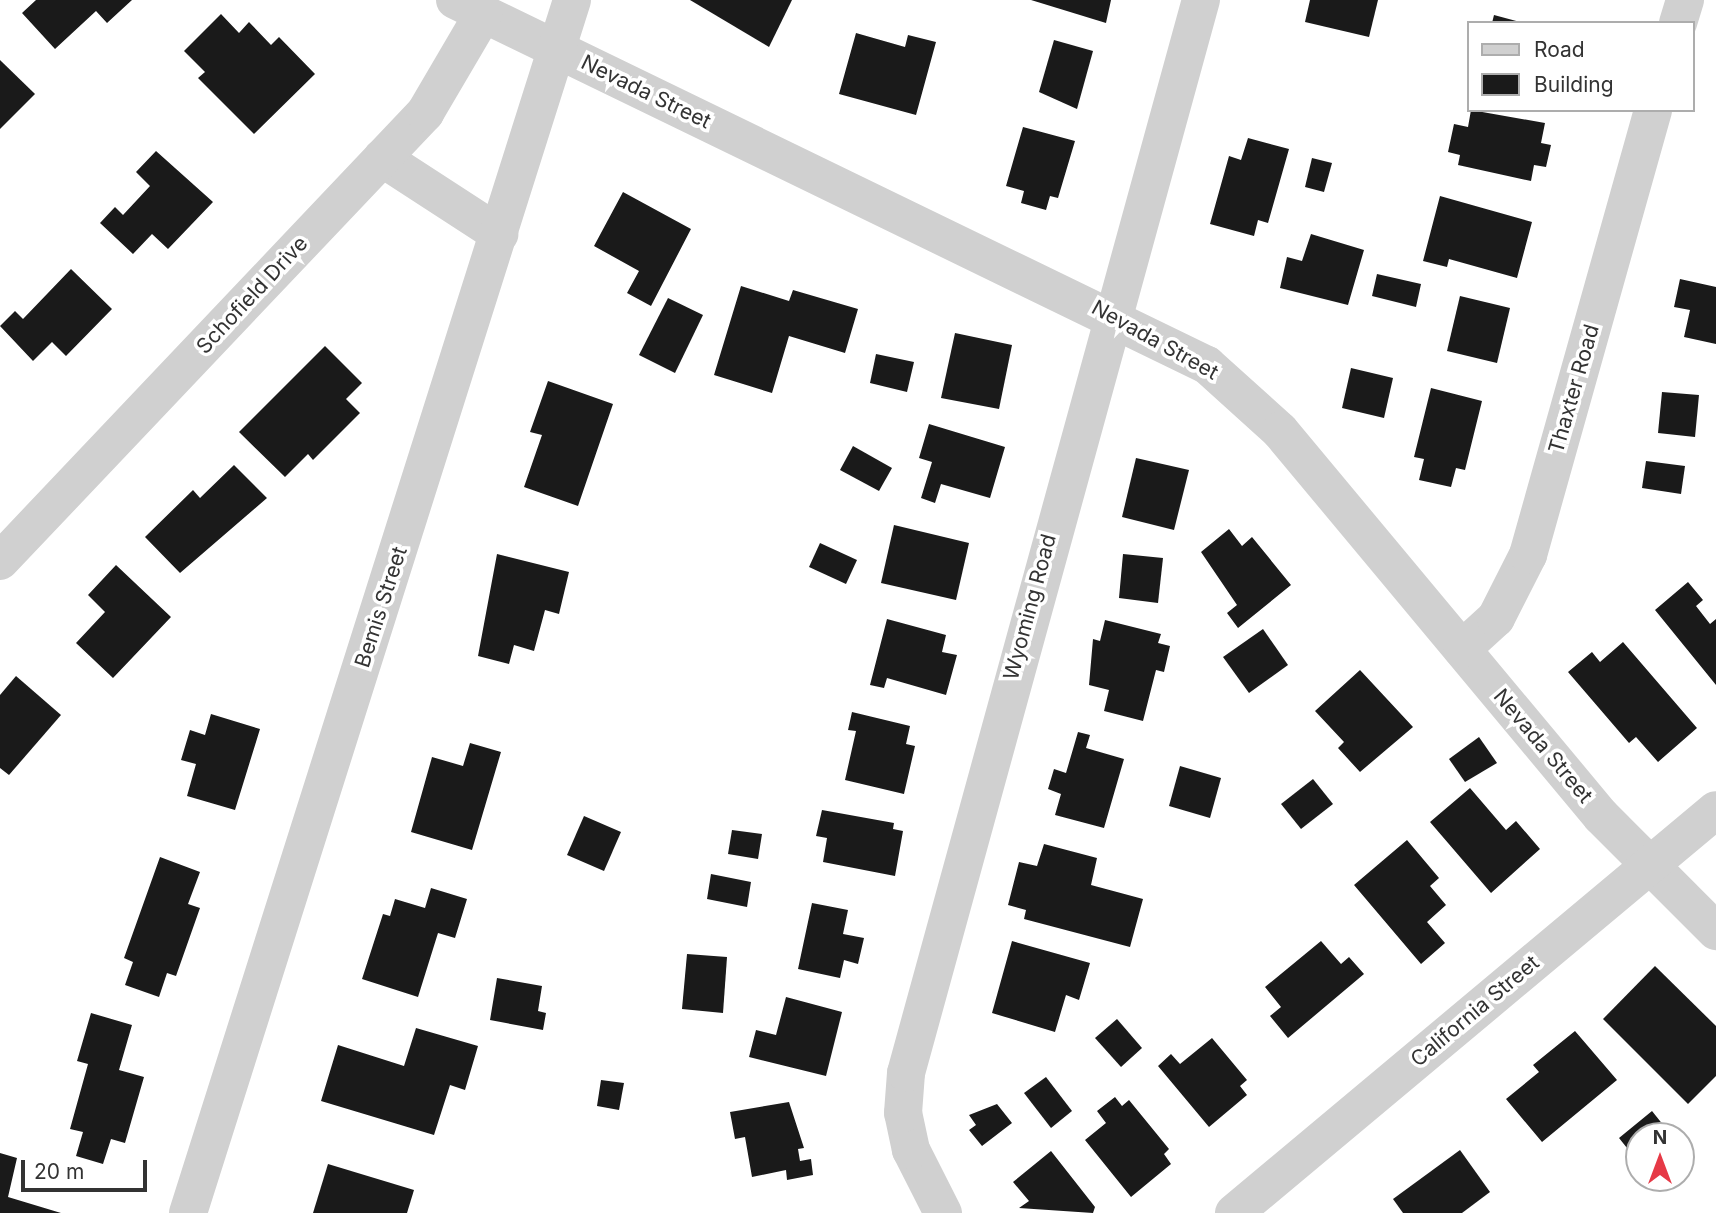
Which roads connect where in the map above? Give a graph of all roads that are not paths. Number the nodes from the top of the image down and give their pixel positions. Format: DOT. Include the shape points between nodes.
graph roads {
  1 [pos="572,0"];
  2 [pos="1202,0"];
  3 [pos="1685,0"];
  4 [pos="469,7"];
  5 [pos="1679,21"];
  6 [pos="556,49"];
  7 [pos="1652,112"];
  8 [pos="382,158"];
  9 [pos="499,233"];
  10 [pos="1111,314"];
  11 [pos="0,561"];
  12 [pos="1462,649"];
  13 [pos="1716,810"];
  14 [pos="1648,866"];
  15 [pos="1716,931"];
  16 [pos="188,1213"];
  17 [pos="943,1213"];
  18 [pos="1234,1213"];
  1 -- 6 [label="street, Bemis Street"];
  2 -- 10 [label="street, Wyoming Road"];
  3 -- 5 [label="street"];
  4 -- 6 [label="street, Nevada Street"];
  4 -- 8 [label="street, Schofield Drive" via="441,92"];
  6 -- 9 [label="street, Bemis Street"];
  6 -- 10 [label="street, Nevada Street"];
  7 -- 12 [label="street, Thaxter Road" via="1528,555 1496,618"];
  8 -- 9 [label="street"];
  8 -- 11 [label="street, Schofield Drive"];
  9 -- 16 [label="street, Bemis Street"];
  10 -- 12 [label="street, Nevada Street" via="1208,365 1258,408"];
  10 -- 17 [label="street, Wyoming Road" via="906,1073 903,1113 911,1150"];
  12 -- 14 [label="street, Nevada Street"];
  13 -- 14 [label="street, California Street"];
  14 -- 15 [label="street, Nevada Street"];
  14 -- 18 [label="street, California Street"];
}
